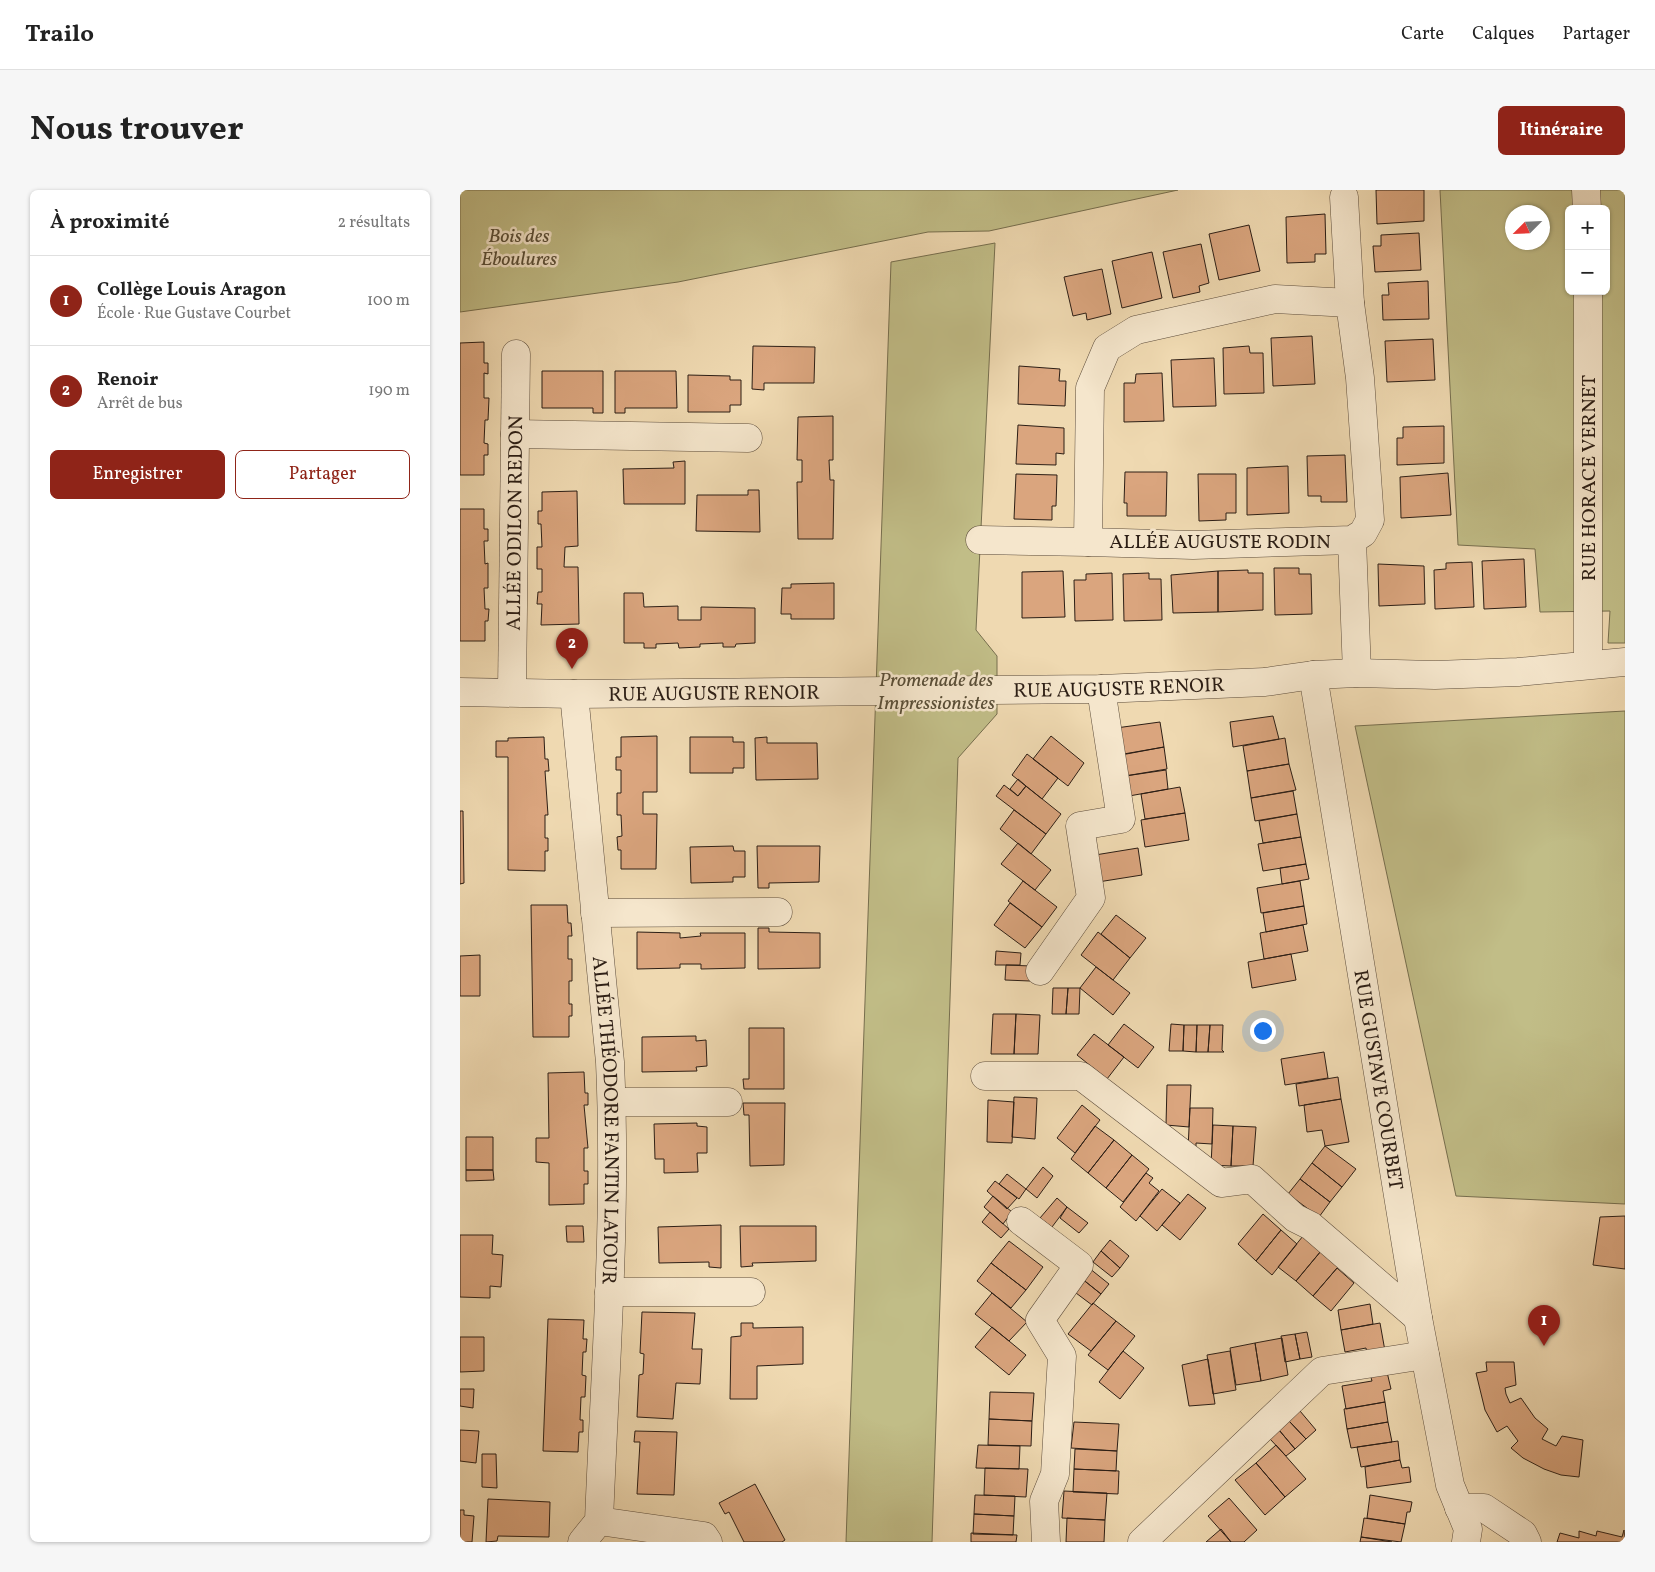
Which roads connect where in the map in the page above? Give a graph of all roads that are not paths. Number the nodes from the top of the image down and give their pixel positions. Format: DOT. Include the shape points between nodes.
graph roads {
  1 [pos="1586,190"];
  2 [pos="1344,197"];
  3 [pos="1587,205"];
  4 [pos="1588,295"];
  5 [pos="1350,303"];
  6 [pos="516,354"];
  7 [pos="515,434"];
  8 [pos="748,438"];
  9 [pos="980,540"];
  10 [pos="1352,540"];
  11 [pos="1088,542"];
  12 [pos="1625,662"];
  13 [pos="1588,664"];
  14 [pos="1357,673"];
  15 [pos="1313,674"];
  16 [pos="1101,689"];
  17 [pos="460,692"];
  18 [pos="512,692"];
  19 [pos="574,694"];
  20 [pos="778,912"];
  21 [pos="595,913"];
  22 [pos="1040,971"];
  23 [pos="985,1076"];
  24 [pos="612,1102"];
  25 [pos="728,1102"];
  26 [pos="1021,1221"];
  27 [pos="609,1292"];
  28 [pos="751,1292"];
  29 [pos="1418,1318"];
  30 [pos="1425,1355"];
  31 [pos="1455,1496"];
  32 [pos="598,1521"];
  33 [pos="582,1542"];
  34 [pos="708,1542"];
  35 [pos="1046,1542"];
  36 [pos="1142,1542"];
  37 [pos="1466,1542"];
  38 [pos="1527,1542"];
  1 -- 3 [label="street"];
  2 -- 5 [label="street, ALLÉE AUGUSTE RODIN"];
  4 -- 13 [label="street, RUE HORACE VERNET"];
  5 -- 10 [label="street, ALLÉE AUGUSTE RODIN" via="1360,378 1370,520 1363,533"];
  5 -- 11 [label="street, ALLÉE AUGUSTE RODIN" via="1275,299 1136,330 1106,348 1090,388"];
  6 -- 7 [label="street, ALLÉE ODILON REDON"];
  7 -- 8 [label="street"];
  7 -- 18 [label="street, ALLÉE ODILON REDON"];
  9 -- 11 [label="street"];
  10 -- 11 [label="street, ALLÉE AUGUSTE RODIN" via="1192,545"];
  10 -- 14 [label="street, ALLÉE AUGUSTE RODIN"];
  12 -- 13 [label="street, RUE AUGUSTE RENOIR"];
  13 -- 14 [label="street, RUE AUGUSTE RENOIR" via="1509,673"];
  14 -- 15 [label="street, RUE AUGUSTE RENOIR"];
  15 -- 16 [label="street, RUE AUGUSTE RENOIR" via="1265,682"];
  15 -- 29 [label="street, RUE GUSTAVE COURBET"];
  16 -- 19 [label="street, RUE AUGUSTE RENOIR"];
  16 -- 22 [label="street" via="1121,819 1080,826 1090,898"];
  17 -- 18 [label="street, RUE AUGUSTE RENOIR"];
  18 -- 19 [label="street, RUE AUGUSTE RENOIR"];
  19 -- 21 [label="street, ALLÉE THÉODORE FANTIN LATOUR"];
  20 -- 21 [label="street"];
  21 -- 24 [label="street, ALLÉE THÉODORE FANTIN LATOUR"];
  23 -- 29 [label="street" via="1081,1076 1221,1183 1252,1179"];
  24 -- 25 [label="street"];
  24 -- 27 [label="street, ALLÉE THÉODORE FANTIN LATOUR"];
  26 -- 35 [label="street" via="1079,1265 1040,1320 1062,1356 1055,1474 1044,1501"];
  27 -- 28 [label="street"];
  27 -- 32 [label="street, ALLÉE THÉODORE FANTIN LATOUR"];
  29 -- 30 [label="street, RUE GUSTAVE COURBET"];
  30 -- 31 [label="street, RUE GUSTAVE COURBET"];
  30 -- 36 [label="street" via="1322,1371"];
  31 -- 37 [label="street, RUE GUSTAVE COURBET" via="1468,1529"];
  31 -- 38 [label="street" via="1484,1508 1523,1534"];
  32 -- 33 [label="street"];
  32 -- 34 [label="street" via="704,1536"];
}
